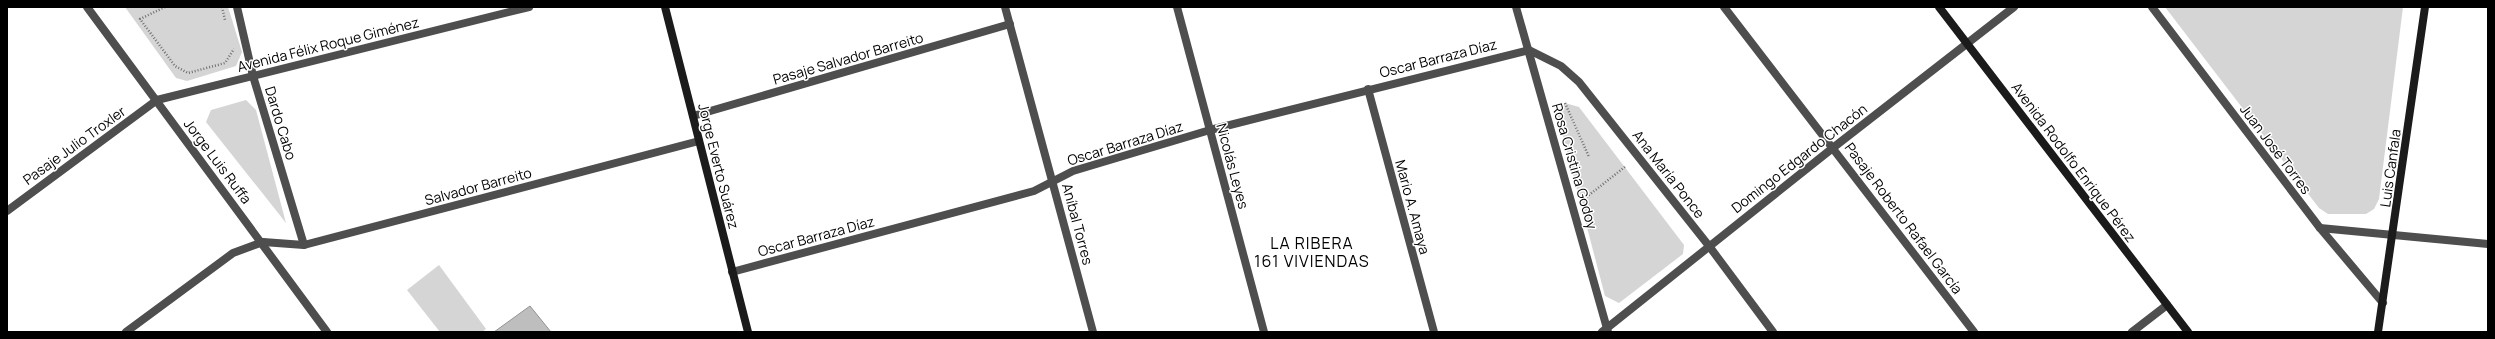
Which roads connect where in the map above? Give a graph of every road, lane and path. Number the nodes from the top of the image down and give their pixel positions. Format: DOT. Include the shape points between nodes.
graph roads {
  1 [pos="88,7"];
  2 [pos="165,7"];
  3 [pos="222,7"];
  4 [pos="237,7"];
  5 [pos="529,7"];
  6 [pos="665,7"];
  7 [pos="1005,7"];
  8 [pos="1177,7"];
  9 [pos="1516,7"];
  10 [pos="1724,7"];
  11 [pos="1939,7"];
  12 [pos="2014,7"];
  13 [pos="2152,7"];
  14 [pos="2425,7"];
  15 [pos="226,21"];
  16 [pos="1010,24"];
  17 [pos="232,42"];
  18 [pos="1967,43"];
  19 [pos="1529,50"];
  20 [pos="253,76"];
  21 [pos="1368,89"];
  22 [pos="157,100"];
  23 [pos="1565,103"];
  24 [pos="693,116"];
  25 [pos="1210,130"];
  26 [pos="699,141"];
  27 [pos="1834,147"];
  28 [pos="1589,157"];
  29 [pos="1626,166"];
  30 [pos="1053,180"];
  31 [pos="1582,201"];
  32 [pos="7,211"];
  33 [pos="2320,228"];
  34 [pos="2394,233"];
  35 [pos="263,242"];
  36 [pos="2488,244"];
  37 [pos="304,245"];
  38 [pos="1709,246"];
  39 [pos="732,272"];
  40 [pos="2383,303"];
  41 [pos="2167,305"];
  42 [pos="1606,331"];
  43 [pos="126,332"];
  44 [pos="327,332"];
  45 [pos="748,332"];
  46 [pos="1094,332"];
  47 [pos="1264,332"];
  48 [pos="1434,332"];
  49 [pos="1773,332"];
  50 [pos="1974,332"];
  51 [pos="2132,332"];
  52 [pos="2188,332"];
  53 [pos="2378,332"];
  1 -- 22 [label="street, Jorge Luis Ruffa"];
  2 -- 17 [label="path" via="140,19 175,66 182,70 188,73 225,63 234,49"];
  3 -- 15 [label="path"];
  4 -- 20 [label="street, Dardo Cabo"];
  5 -- 20 [label="street, Avenida Félix Roque Giménez"];
  6 -- 24 [label="street, Jorge Everto Suárez"];
  7 -- 16 [label="street, Aníbal Torres"];
  8 -- 25 [label="street, Nicolás Leyes"];
  9 -- 19 [label="street, Rosa Cristina Godoy"];
  10 -- 27 [label="street, Pasaje Roberto Rafael García"];
  11 -- 18 [label="street, Avenida Rodolfo Enrique Pérez"];
  12 -- 18 [label="street, Domingo Edgardo Chacón"];
  13 -- 33 [label="street, Juan José Torres"];
  14 -- 34 [label="street, Luis Canfala"];
  16 -- 24 [label="street, Pasaje Salvador Barreito"];
  16 -- 30 [label="street, Aníbal Torres"];
  18 -- 27 [label="street, Domingo Edgardo Chacón"];
  18 -- 41 [label="street, Avenida Rodolfo Enrique Pérez"];
  19 -- 21 [label="street, Oscar Barraza Díaz"];
  19 -- 38 [label="street, Ana María Ponce" via="1561,66 1579,82"];
  19 -- 42 [label="street, Rosa Cristina Godoy"];
  20 -- 22 [label="street, Avenida Félix Roque Giménez"];
  20 -- 37 [label="street, Dardo Cabo"];
  21 -- 25 [label="street, Oscar Barraza Díaz"];
  21 -- 48 [label="street, Mario A. Amaya"];
  22 -- 32 [label="street, Pasaje Julio Troxler"];
  22 -- 35 [label="street, Jorge Luis Ruffa"];
  23 -- 28 [label="path"];
  24 -- 26 [label="street, Jorge Everto Suárez"];
  25 -- 30 [label="street, Oscar Barraza Díaz" via="1073,171"];
  25 -- 47 [label="street, Nicolás Leyes"];
  26 -- 37 [label="street, Salvador Barreito"];
  26 -- 39 [label="street, Jorge Everto Suárez"];
  27 -- 38 [label="street, Domingo Edgardo Chacón"];
  27 -- 50 [label="street, Pasaje Roberto Rafael García"];
  29 -- 31 [label="path"];
  30 -- 39 [label="street, Oscar Barraza Díaz" via="1034,191"];
  30 -- 46 [label="street, Aníbal Torres"];
  33 -- 34 [label="street"];
  33 -- 40 [label="street, Juan José Torres"];
  34 -- 36 [label="street"];
  34 -- 40 [label="street, Luis Canfala"];
  35 -- 37 [label="street, Salvador Barreito"];
  35 -- 43 [label="street" via="232,253"];
  35 -- 44 [label="street, Jorge Luis Ruffa"];
  38 -- 42 [label="street, Domingo Edgardo Chacón"];
  38 -- 49 [label="street, Ana María Ponce"];
  39 -- 45 [label="street, Jorge Everto Suárez"];
  40 -- 53 [label="street, Luis Canfala"];
  41 -- 51 [label="street"];
  41 -- 52 [label="street, Avenida Rodolfo Enrique Pérez"];
}
